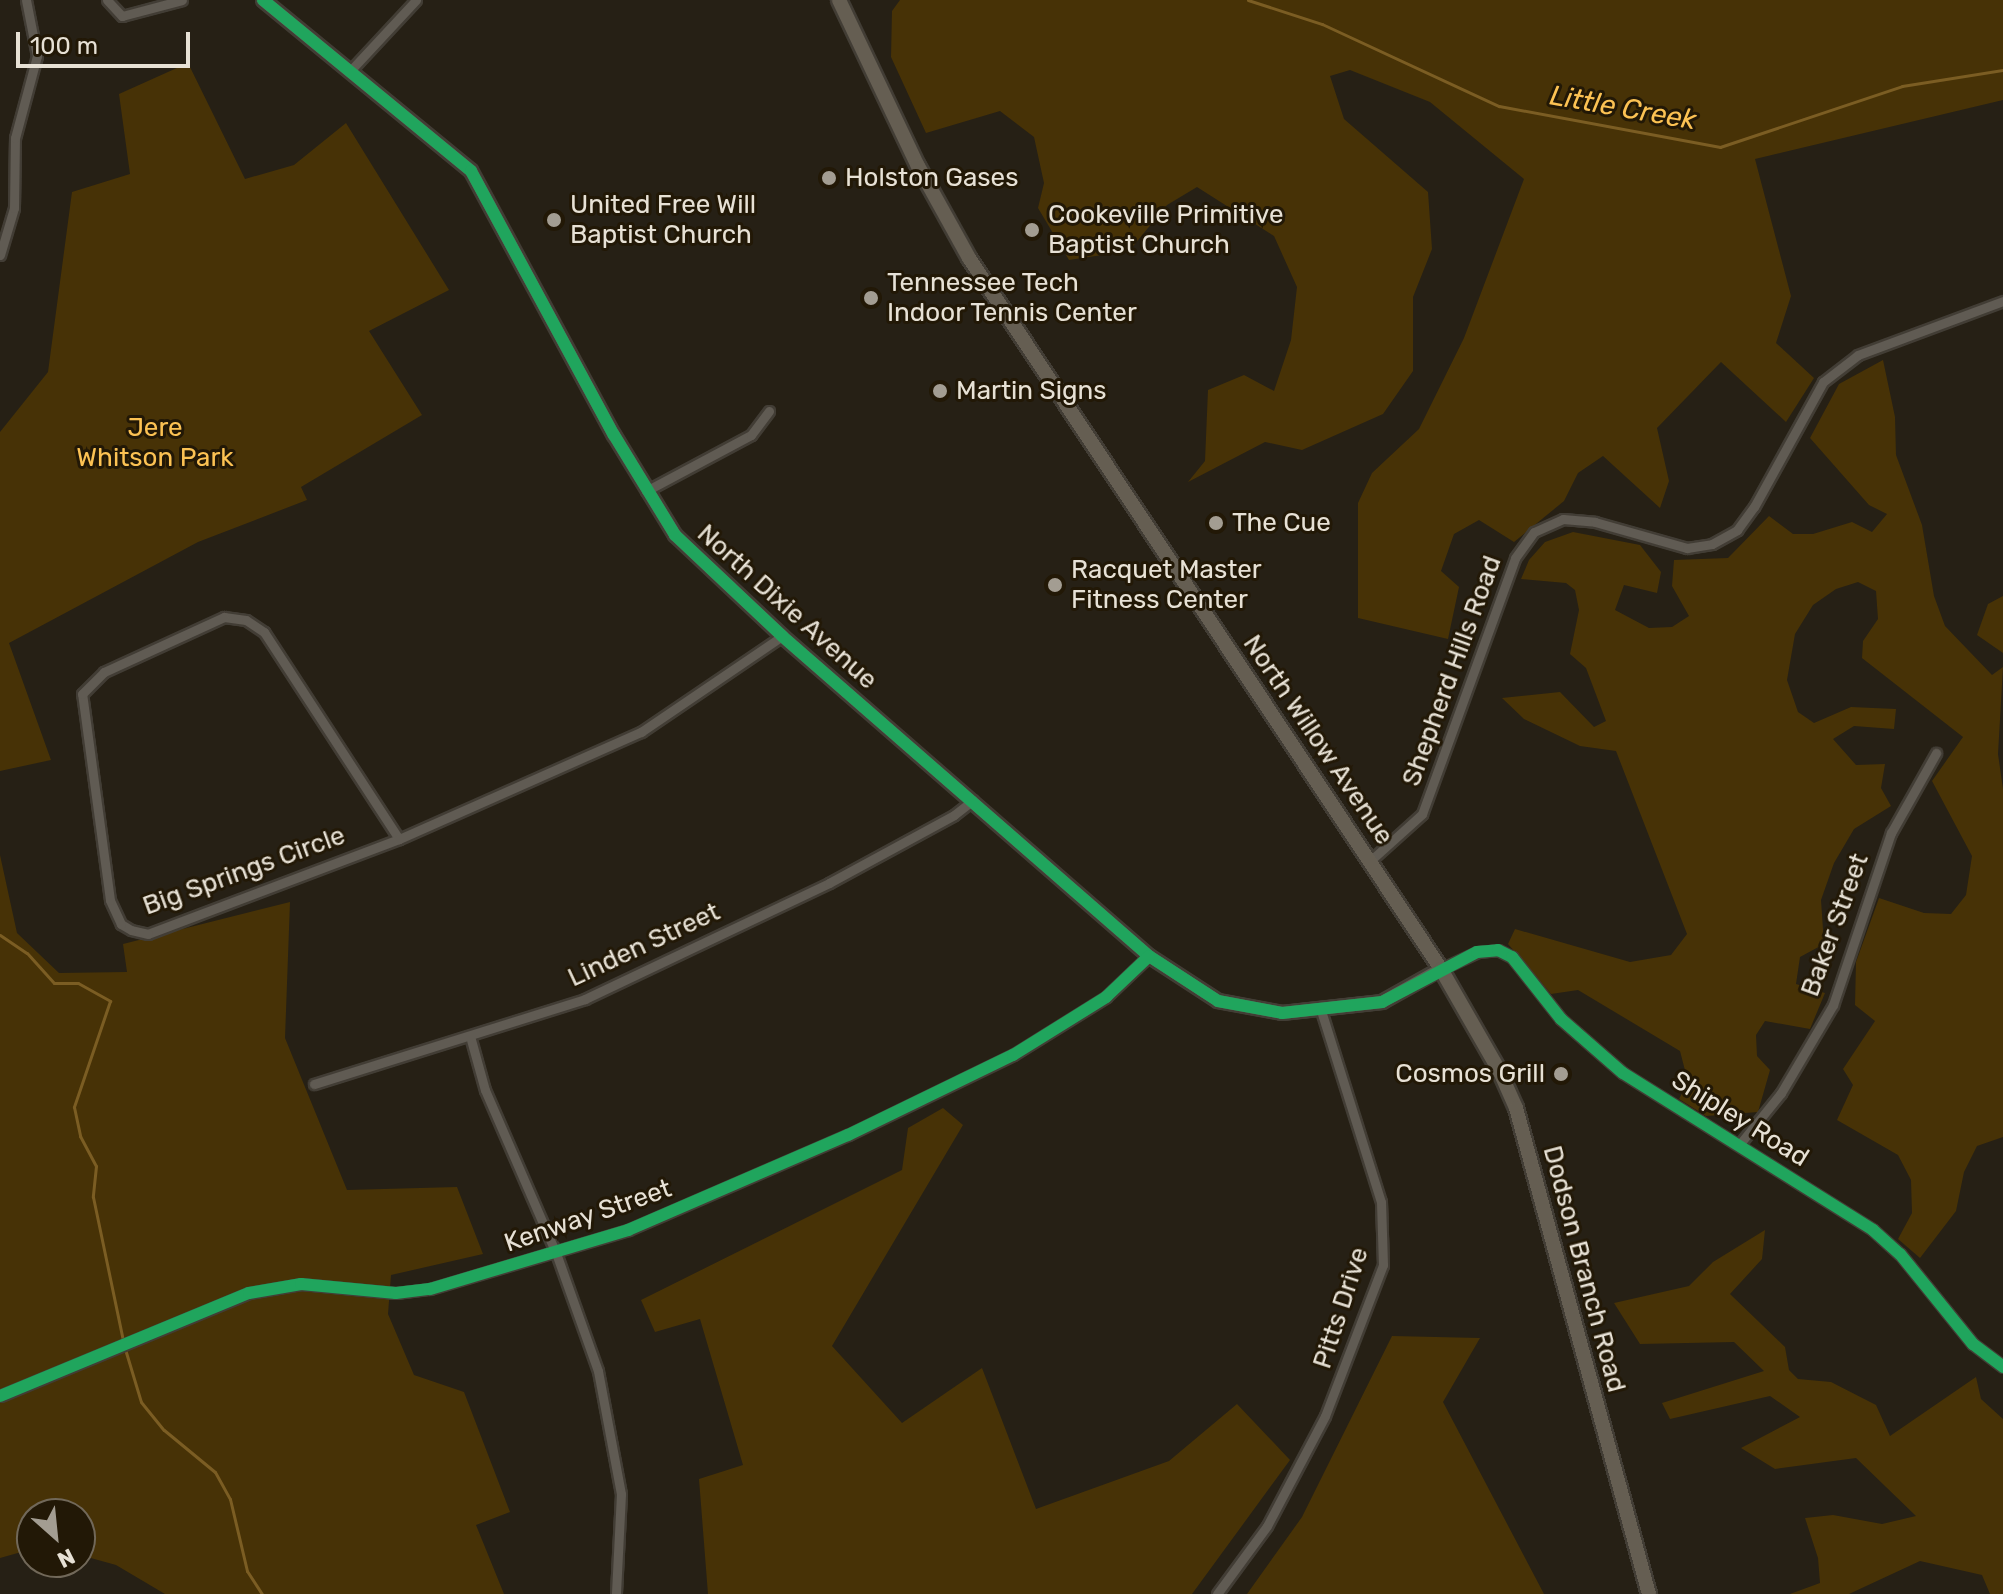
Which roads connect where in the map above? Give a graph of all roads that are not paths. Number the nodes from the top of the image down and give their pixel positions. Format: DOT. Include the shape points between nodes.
graph roads {
  1 [pos="26,0"];
  2 [pos="107,0"];
  3 [pos="182,0"];
  4 [pos="263,0"];
  5 [pos="416,0"];
  6 [pos="839,0"];
  7 [pos="350,71"];
  8 [pos="0,255"];
  9 [pos="2003,301"];
  10 [pos="769,411"];
  11 [pos="646,491"];
  12 [pos="782,636"];
  13 [pos="1936,753"];
  14 [pos="973,800"];
  15 [pos="399,839"];
  16 [pos="1370,861"];
  17 [pos="1149,956"];
  18 [pos="1441,969"];
  19 [pos="1321,1011"];
  20 [pos="470,1036"];
  21 [pos="314,1084"];
  22 [pos="1739,1145"];
  23 [pos="556,1253"];
  24 [pos="2003,1367"];
  25 [pos="0,1396"];
  26 [pos="616,1594"];
  27 [pos="1217,1594"];
  28 [pos="1649,1594"];
  1 -- 8 [label="street" via="37,56 15,138 14,208"];
  2 -- 3 [label="street" via="122,16"];
  4 -- 7 [label="street, North Dixie Avenue"];
  5 -- 7 [label="street"];
  6 -- 16 [label="main road, North Willow Avenue" via="918,166 969,258"];
  7 -- 11 [label="street, North Dixie Avenue" via="471,171"];
  9 -- 16 [label="street, Shepherd Hills Road" via="1858,355 1823,382 1754,507 1737,530 1712,544 1687,548 1595,522 1563,519 1534,532 1515,558 1434,790 1422,814"];
  10 -- 11 [label="street" via="751,435"];
  11 -- 12 [label="street, North Dixie Avenue" via="675,535"];
  12 -- 14 [label="street, North Dixie Avenue"];
  12 -- 15 [label="street, Big Springs Circle" via="641,732"];
  13 -- 22 [label="street, Baker Street" via="1891,833 1833,1005 1781,1093"];
  14 -- 17 [label="street, North Dixie Avenue"];
  14 -- 20 [label="street, Linden Street" via="829,883 635,976 585,999"];
  15 -- 15 [label="street, Big Springs Circle" via="264,632 246,620 224,617 90,681 82,694 110,900 121,924 131,930 148,934"];
  16 -- 18 [label="main road, North Willow Avenue"];
  17 -- 19 [label="street, North Dixie Avenue" via="1208,996 1242,1009"];
  17 -- 23 [label="street, Kenway Street" via="1106,997 1013,1055 688,1206"];
  18 -- 19 [label="street, North Dixie Avenue" via="1382,1002"];
  18 -- 22 [label="street, Shipley Road" via="1477,952 1498,950 1512,957 1587,1045"];
  18 -- 28 [label="main road, Dodson Branch Road" via="1516,1108"];
  19 -- 27 [label="street, Pitts Drive" via="1381,1202 1383,1265 1325,1416 1267,1526"];
  20 -- 21 [label="street, Linden Street"];
  20 -- 23 [label="street" via="485,1090"];
  22 -- 24 [label="street, Shipley Road" via="1873,1230 1900,1254 1973,1344"];
  23 -- 25 [label="street, Kenway Street" via="430,1289 396,1293 301,1284 249,1293"];
  23 -- 26 [label="street" via="614,1434 621,1494"];
}
